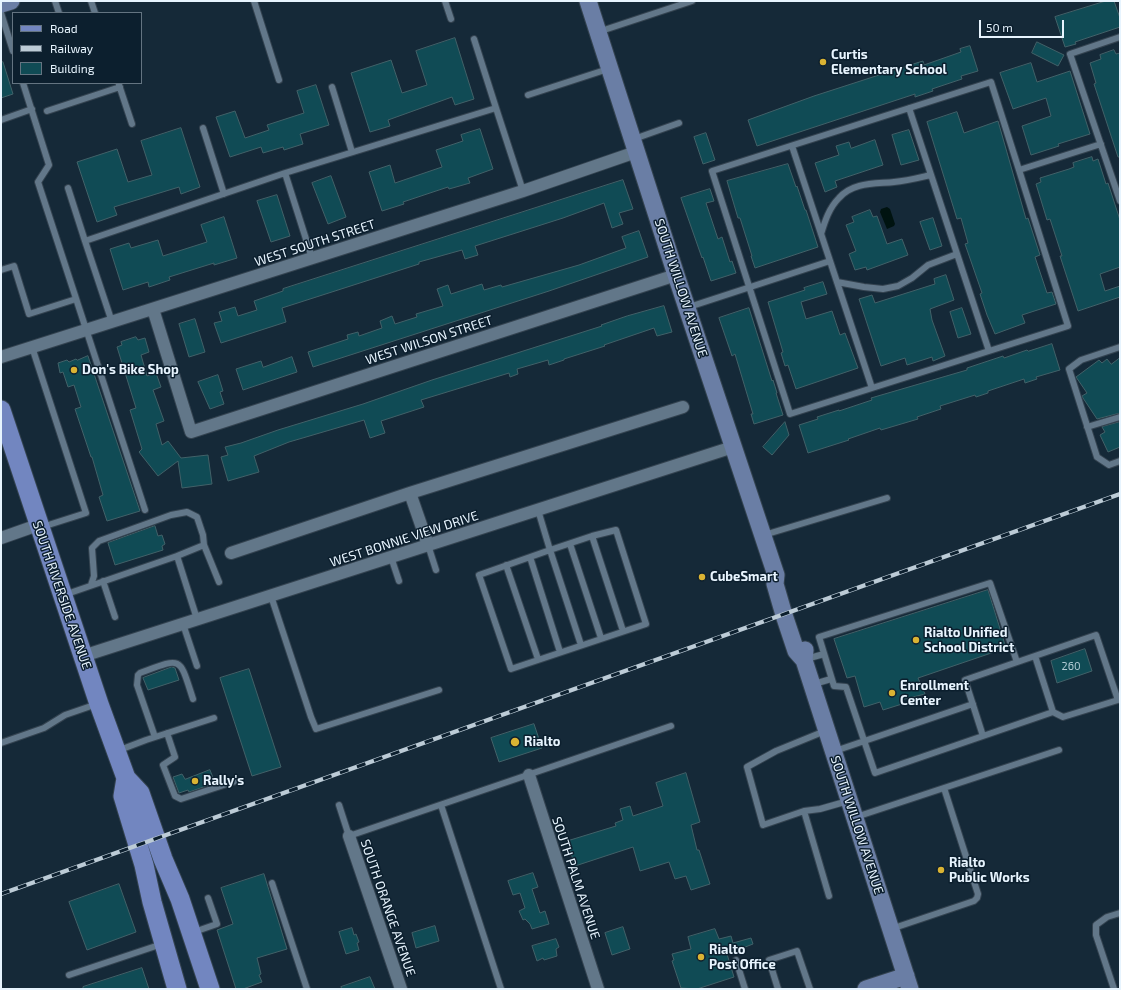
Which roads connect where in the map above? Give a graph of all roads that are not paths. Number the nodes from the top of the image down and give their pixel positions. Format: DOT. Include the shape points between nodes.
graph roads {
  1 [pos="11,1"];
  2 [pos="55,1"];
  3 [pos="91,1"];
  4 [pos="254,1"];
  5 [pos="445,1"];
  6 [pos="588,1"];
  7 [pos="692,1"];
  8 [pos="1,4"];
  9 [pos="59,12"];
  10 [pos="95,12"];
  11 [pos="1,13"];
  12 [pos="451,18"];
  13 [pos="598,32"];
  14 [pos="1120,37"];
  15 [pos="474,39"];
  16 [pos="12,46"];
  17 [pos="609,68"];
  18 [pos="279,80"];
  19 [pos="23,84"];
  20 [pos="119,85"];
  21 [pos="332,87"];
  22 [pos="528,95"];
  23 [pos="496,108"];
  24 [pos="909,108"];
  25 [pos="32,109"];
  26 [pos="47,111"];
  27 [pos="1,120"];
  28 [pos="679,123"];
  29 [pos="132,124"];
  30 [pos="203,128"];
  31 [pos="1101,144"];
  32 [pos="635,146"];
  33 [pos="792,146"];
  34 [pos="352,152"];
  35 [pos="1019,170"];
  36 [pos="285,173"];
  37 [pos="931,174"];
  38 [pos="68,188"];
  39 [pos="523,191"];
  40 [pos="224,194"];
  41 [pos="1120,201"];
  42 [pos="821,234"];
  43 [pos="85,241"];
  44 [pos="957,254"];
  45 [pos="312,258"];
  46 [pos="830,261"];
  47 [pos="1,270"];
  48 [pos="676,275"];
  49 [pos="837,282"];
  50 [pos="749,288"];
  51 [pos="76,298"];
  52 [pos="687,307"];
  53 [pos="152,309"];
  54 [pos="112,322"];
  55 [pos="86,330"];
  56 [pos="32,347"];
  57 [pos="1120,347"];
  58 [pos="989,351"];
  59 [pos="1,357"];
  60 [pos="872,388"];
  61 [pos="683,407"];
  62 [pos="1,410"];
  63 [pos="1120,417"];
  64 [pos="1087,427"];
  65 [pos="734,448"];
  66 [pos="1120,461"];
  67 [pos="410,493"];
  68 [pos="887,498"];
  69 [pos="145,510"];
  70 [pos="538,510"];
  71 [pos="39,527"];
  72 [pos="763,535"];
  73 [pos="592,536"];
  74 [pos="1,538"];
  75 [pos="570,544"];
  76 [pos="204,545"];
  77 [pos="428,546"];
  78 [pos="550,550"];
  79 [pos="231,553"];
  80 [pos="177,556"];
  81 [pos="391,557"];
  82 [pos="530,557"];
  83 [pos="506,565"];
  84 [pos="436,570"];
  85 [pos="103,581"];
  86 [pos="399,581"];
  87 [pos="218,582"];
  88 [pos="91,585"];
  89 [pos="62,595"];
  90 [pos="270,596"];
  91 [pos="115,617"];
  92 [pos="197,620"];
  93 [pos="183,624"];
  94 [pos="623,631"];
  95 [pos="601,638"];
  96 [pos="582,644"];
  97 [pos="560,652"];
  98 [pos="824,654"];
  99 [pos="83,656"];
  100 [pos="1034,656"];
  101 [pos="538,659"];
  102 [pos="804,660"];
  103 [pos="1017,662"];
  104 [pos="197,666"];
  105 [pos="831,679"];
  106 [pos="812,685"];
  107 [pos="439,690"];
  108 [pos="193,699"];
  109 [pos="99,704"];
  110 [pos="973,704"];
  111 [pos="1053,712"];
  112 [pos="214,718"];
  113 [pos="671,726"];
  114 [pos="827,731"];
  115 [pos="167,733"];
  116 [pos="984,736"];
  117 [pos="155,737"];
  118 [pos="864,741"];
  119 [pos="1,742"];
  120 [pos="1059,750"];
  121 [pos="117,751"];
  122 [pos="834,752"];
  123 [pos="529,775"];
  124 [pos="126,778"];
  125 [pos="236,781"];
  126 [pos="944,788"];
  127 [pos="849,801"];
  128 [pos="339,805"];
  129 [pos="441,805"];
  130 [pos="804,811"];
  131 [pos="855,817"];
  132 [pos="349,836"];
  133 [pos="272,884"];
  134 [pos="830,896"];
  135 [pos="208,898"];
  136 [pos="1120,913"];
  137 [pos="891,929"];
  138 [pos="191,934"];
  139 [pos="164,943"];
  140 [pos="736,960"];
  141 [pos="69,975"];
  142 [pos="908,982"];
  143 [pos="177,989"];
  144 [pos="209,989"];
  145 [pos="307,989"];
  146 [pos="401,989"];
  147 [pos="501,989"];
  148 [pos="598,989"];
  149 [pos="746,989"];
  150 [pos="778,989"];
  151 [pos="810,989"];
  152 [pos="866,989"];
  153 [pos="1114,989"];
  1 -- 8 [label="street"];
  2 -- 9 [label="lane"];
  3 -- 10 [label="lane"];
  4 -- 18 [label="lane"];
  5 -- 12 [label="lane"];
  6 -- 13 [label="street, SOUTH WILLOW AVENUE"];
  7 -- 13 [label="lane"];
  11 -- 16 [label="lane"];
  13 -- 17 [label="street, SOUTH WILLOW AVENUE"];
  14 -- 31 [label="lane" via="1070,54"];
  15 -- 23 [label="lane"];
  17 -- 22 [label="lane"];
  17 -- 32 [label="street, SOUTH WILLOW AVENUE"];
  19 -- 25 [label="lane"];
  20 -- 26 [label="lane"];
  20 -- 29 [label="lane"];
  21 -- 34 [label="lane"];
  23 -- 34 [label="lane"];
  23 -- 39 [label="lane"];
  24 -- 33 [label="lane"];
  24 -- 35 [label="lane" via="991,82"];
  24 -- 37 [label="lane"];
  25 -- 27 [label="lane"];
  25 -- 51 [label="lane" via="49,165 38,182"];
  28 -- 32 [label="lane"];
  30 -- 40 [label="lane"];
  31 -- 35 [label="lane"];
  31 -- 41 [label="lane"];
  32 -- 39 [label="street, WEST SOUTH STREET"];
  32 -- 48 [label="street, SOUTH WILLOW AVENUE"];
  33 -- 42 [label="lane"];
  33 -- 50 [label="lane" via="712,171"];
  34 -- 36 [label="lane"];
  35 -- 58 [label="lane" via="1068,326"];
  36 -- 40 [label="lane"];
  36 -- 45 [label="lane"];
  37 -- 42 [label="lane" via="854,187 839,197 827,215"];
  37 -- 44 [label="lane"];
  38 -- 43 [label="lane"];
  39 -- 45 [label="street, WEST SOUTH STREET"];
  40 -- 43 [label="lane"];
  42 -- 46 [label="lane"];
  43 -- 54 [label="lane"];
  44 -- 49 [label="lane" via="928,265 898,286 883,289 864,288"];
  44 -- 58 [label="lane"];
  45 -- 53 [label="street, WEST SOUTH STREET"];
  46 -- 49 [label="lane"];
  46 -- 50 [label="lane"];
  47 -- 51 [label="lane" via="14,266 29,314"];
  48 -- 52 [label="street, SOUTH WILLOW AVENUE"];
  48 -- 53 [label="street, WEST WILSON STREET" via="191,432"];
  49 -- 60 [label="lane"];
  50 -- 52 [label="lane"];
  50 -- 60 [label="lane" via="790,414"];
  51 -- 55 [label="lane"];
  52 -- 65 [label="street, SOUTH WILLOW AVENUE"];
  53 -- 54 [label="street, WEST SOUTH STREET"];
  54 -- 55 [label="street, WEST SOUTH STREET"];
  55 -- 56 [label="street, WEST SOUTH STREET"];
  55 -- 69 [label="lane"];
  56 -- 59 [label="street, WEST SOUTH STREET"];
  56 -- 71 [label="lane" via="86,512"];
  57 -- 64 [label="lane" via="1081,360 1069,369"];
  58 -- 60 [label="lane"];
  61 -- 67 [label="street"];
  62 -- 71 [label="main road, SOUTH RIVERSIDE AVENUE"];
  63 -- 64 [label="lane"];
  64 -- 66 [label="lane" via="1097,457 1109,465"];
  65 -- 70 [label="street, WEST BONNIE VIEW DRIVE"];
  65 -- 72 [label="street, SOUTH WILLOW AVENUE"];
  67 -- 77 [label="street"];
  67 -- 79 [label="street"];
  68 -- 72 [label="lane"];
  70 -- 77 [label="street, WEST BONNIE VIEW DRIVE"];
  70 -- 78 [label="lane"];
  71 -- 74 [label="street"];
  71 -- 89 [label="main road, SOUTH RIVERSIDE AVENUE"];
  72 -- 102 [label="street, SOUTH WILLOW AVENUE" via="776,575 774,584 784,615 796,651"];
  73 -- 75 [label="lane"];
  73 -- 94 [label="lane"];
  73 -- 94 [label="lane" via="616,530 646,624"];
  75 -- 78 [label="lane"];
  75 -- 95 [label="lane"];
  76 -- 80 [label="lane"];
  76 -- 87 [label="lane"];
  76 -- 88 [label="lane" via="197,517 187,512 146,524 99,541 92,548 94,576"];
  77 -- 81 [label="street, WEST BONNIE VIEW DRIVE"];
  77 -- 84 [label="lane"];
  78 -- 82 [label="lane"];
  78 -- 96 [label="lane"];
  80 -- 85 [label="lane"];
  80 -- 92 [label="lane"];
  81 -- 86 [label="lane"];
  81 -- 90 [label="street, WEST BONNIE VIEW DRIVE"];
  82 -- 83 [label="lane"];
  82 -- 97 [label="lane"];
  83 -- 101 [label="lane"];
  83 -- 101 [label="lane" via="479,575 481,582 511,669"];
  85 -- 88 [label="lane"];
  85 -- 91 [label="lane"];
  88 -- 89 [label="lane"];
  89 -- 99 [label="main road, SOUTH RIVERSIDE AVENUE"];
  90 -- 92 [label="street, WEST BONNIE VIEW DRIVE"];
  90 -- 107 [label="lane" via="316,729"];
  92 -- 93 [label="street, WEST BONNIE VIEW DRIVE"];
  93 -- 99 [label="street, WEST BONNIE VIEW DRIVE"];
  93 -- 104 [label="lane"];
  94 -- 95 [label="lane"];
  95 -- 96 [label="lane"];
  96 -- 97 [label="lane"];
  97 -- 101 [label="lane"];
  98 -- 102 [label="lane"];
  98 -- 103 [label="lane" via="819,637 990,583"];
  98 -- 105 [label="lane"];
  99 -- 109 [label="main road, SOUTH RIVERSIDE AVENUE"];
  100 -- 103 [label="lane"];
  100 -- 111 [label="lane"];
  100 -- 111 [label="lane" via="1096,635 1118,700 1064,717"];
  102 -- 106 [label="street, SOUTH WILLOW AVENUE"];
  103 -- 110 [label="lane" via="965,680"];
  105 -- 106 [label="lane"];
  105 -- 118 [label="lane" via="834,686 846,687"];
  106 -- 114 [label="street, SOUTH WILLOW AVENUE"];
  108 -- 117 [label="lane" via="182,666 175,662 140,673 137,685"];
  109 -- 119 [label="lane" via="65,716 44,728"];
  109 -- 121 [label="main road, SOUTH RIVERSIDE AVENUE"];
  110 -- 116 [label="lane"];
  110 -- 118 [label="lane"];
  111 -- 116 [label="lane"];
  112 -- 115 [label="lane"];
  113 -- 123 [label="lane"];
  114 -- 122 [label="street, SOUTH WILLOW AVENUE"];
  114 -- 130 [label="lane" via="776,751 747,767 763,825"];
  115 -- 117 [label="lane"];
  115 -- 125 [label="lane" via="175,757 163,765 175,796 181,798"];
  116 -- 118 [label="lane" via="875,773"];
  117 -- 121 [label="lane"];
  118 -- 122 [label="lane"];
  120 -- 126 [label="lane"];
  121 -- 124 [label="main road, SOUTH RIVERSIDE AVENUE"];
  122 -- 127 [label="street, SOUTH WILLOW AVENUE"];
  123 -- 129 [label="lane"];
  123 -- 148 [label="street, SOUTH PALM AVENUE"];
  124 -- 138 [label="main road, SOUTH RIVERSIDE AVENUE" via="140,793"];
  124 -- 139 [label="main road, SOUTH RIVERSIDE AVENUE" via="123,796"];
  126 -- 131 [label="lane"];
  126 -- 137 [label="lane" via="978,894 977,898"];
  127 -- 130 [label="lane"];
  127 -- 131 [label="street, SOUTH WILLOW AVENUE"];
  128 -- 132 [label="lane"];
  129 -- 132 [label="lane"];
  129 -- 147 [label="lane"];
  130 -- 134 [label="lane"];
  131 -- 137 [label="street, SOUTH WILLOW AVENUE"];
  132 -- 146 [label="street, SOUTH ORANGE AVENUE"];
  133 -- 145 [label="lane"];
  135 -- 138 [label="lane" via="217,924"];
  136 -- 153 [label="lane" via="1107,916 1096,925 1096,935"];
  137 -- 142 [label="street, SOUTH WILLOW AVENUE"];
  138 -- 144 [label="main road, SOUTH RIVERSIDE AVENUE"];
  139 -- 141 [label="lane"];
  139 -- 143 [label="main road, SOUTH RIVERSIDE AVENUE"];
  140 -- 149 [label="lane"];
  142 -- 152 [label="street"];
  150 -- 151 [label="lane" via="769,960 797,951"];
}
